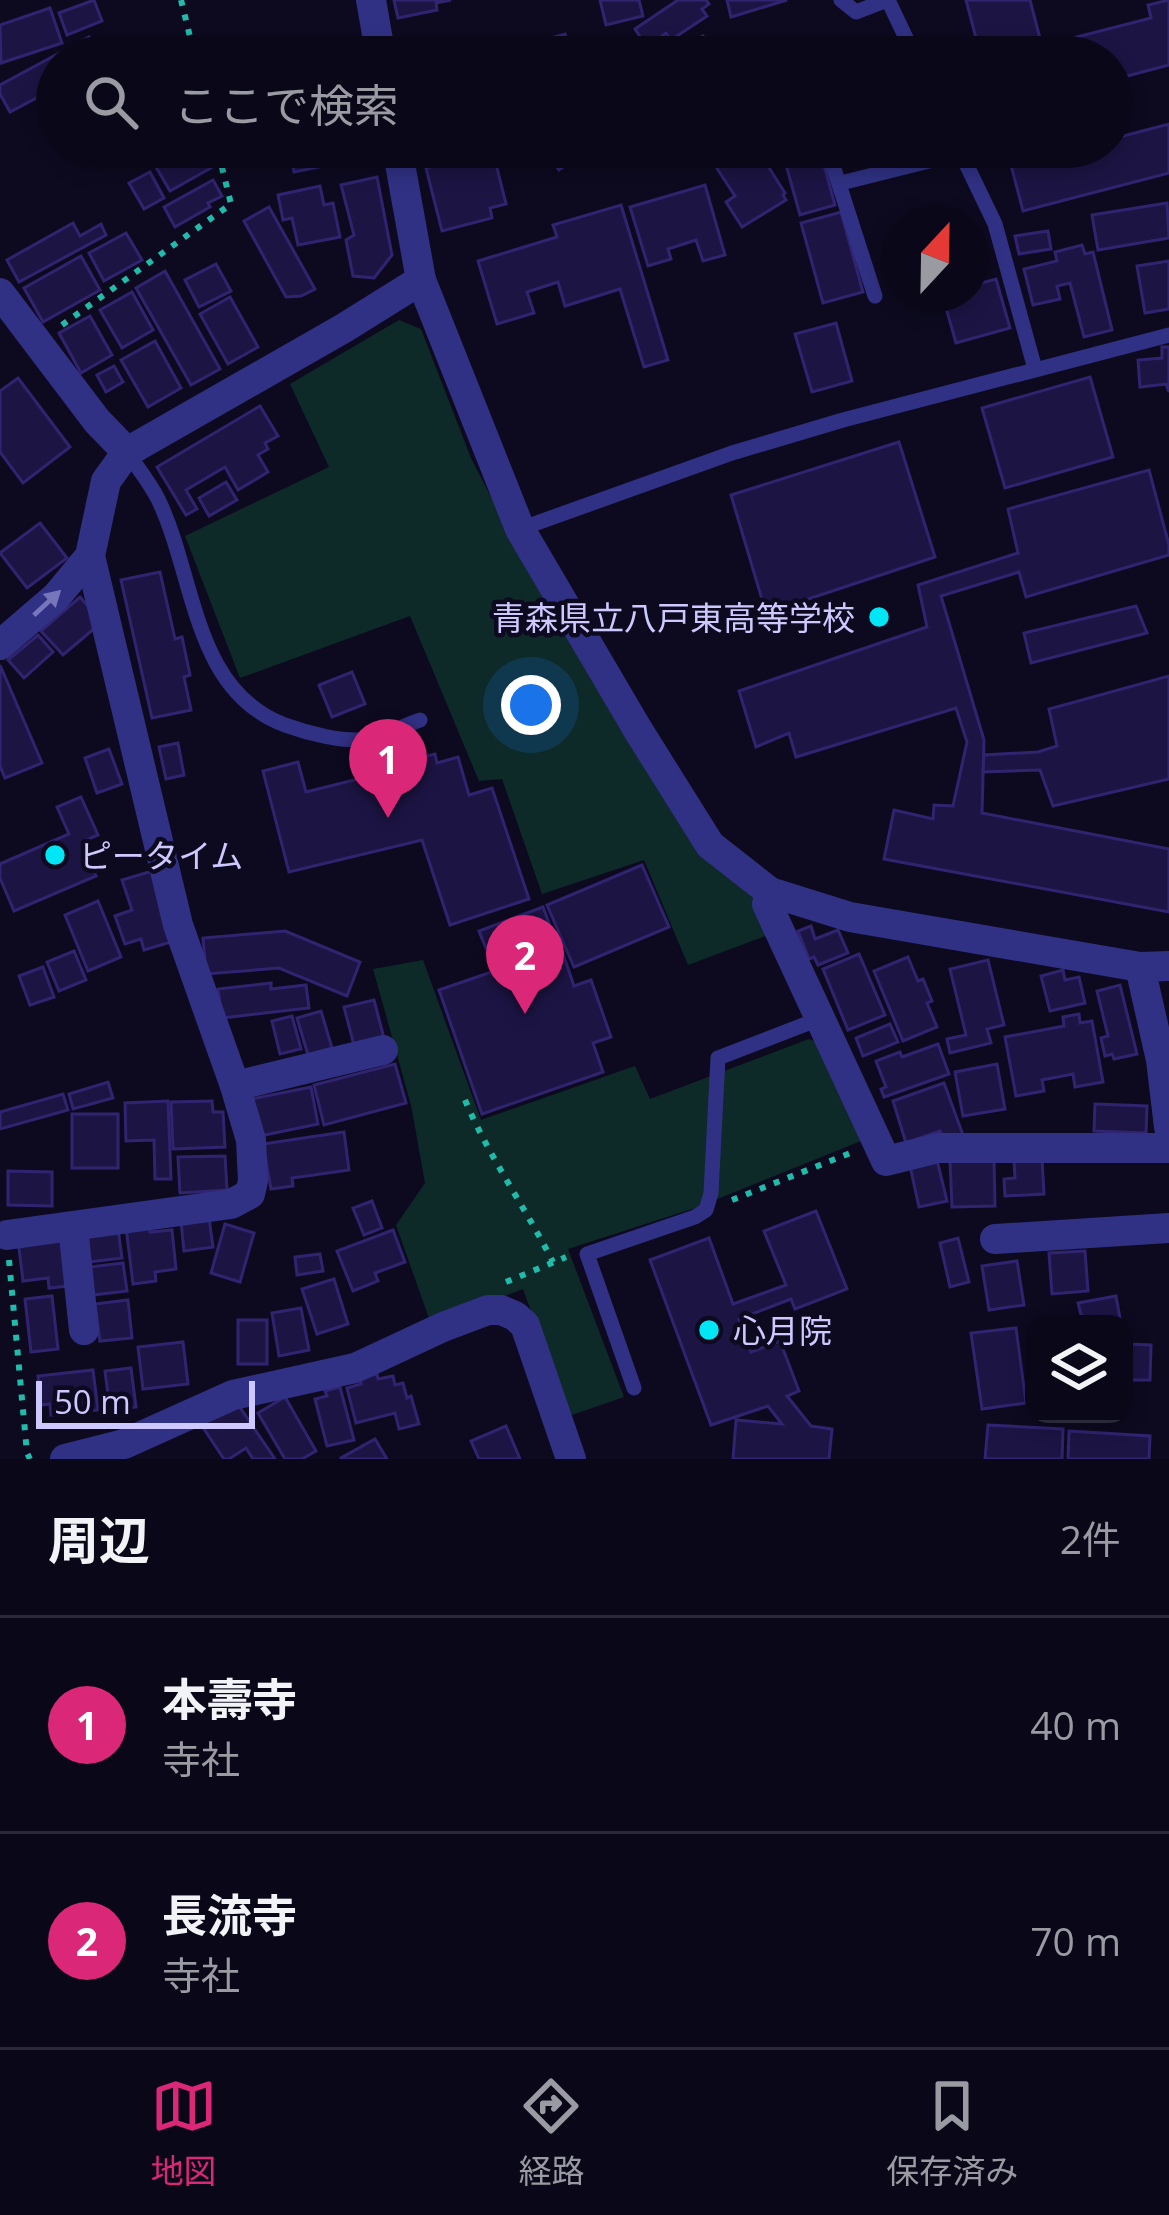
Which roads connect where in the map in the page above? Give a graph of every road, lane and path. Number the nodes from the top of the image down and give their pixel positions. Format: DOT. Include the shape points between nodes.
graph roads {
  1 [pos="181,0"];
  2 [pos="371,0"];
  3 [pos="841,0"];
  4 [pos="887,0"];
  5 [pos="190,36"];
  6 [pos="377,36"];
  7 [pos="905,36"];
  8 [pos="222,168"];
  9 [pos="401,168"];
  10 [pos="835,168"];
  11 [pos="895,168"];
  12 [pos="969,168"];
  13 [pos="841,183"];
  14 [pos="421,280"];
  15 [pos="0,293"];
  16 [pos="875,296"];
  17 [pos="1169,335"];
  18 [pos="38,342"];
  19 [pos="1035,369"];
  20 [pos="127,452"];
  21 [pos="520,529"];
  22 [pos="90,556"];
  23 [pos="0,645"];
  24 [pos="419,720"];
  25 [pos="770,892"];
  26 [pos="1155,967"];
  27 [pos="819,1019"];
  28 [pos="383,1050"];
  29 [pos="235,1086"];
  30 [pos="465,1100"];
  31 [pos="1169,1127"];
  32 [pos="876,1143"];
  33 [pos="1169,1148"];
  34 [pos="706,1210"];
  35 [pos="73,1227"];
  36 [pos="1169,1228"];
  37 [pos="7,1235"];
  38 [pos="995,1239"];
  39 [pos="553,1262"];
  40 [pos="84,1330"];
  41 [pos="634,1388"];
  42 [pos="30,1459"];
  43 [pos="65,1459"];
  44 [pos="571,1459"];
  1 -- 5 [label="path"];
  2 -- 6 [label="street"];
  3 -- 4 [label="lane" via="856,12"];
  4 -- 7 [label="lane"];
  8 -- 18 [label="path" via="231,203"];
  9 -- 14 [label="street"];
  10 -- 13 [label="lane"];
  11 -- 13 [label="lane"];
  12 -- 19 [label="lane" via="995,224"];
  13 -- 16 [label="lane"];
  14 -- 20 [label="street"];
  14 -- 21 [label="street"];
  15 -- 18 [label="street"];
  17 -- 19 [label="lane"];
  18 -- 20 [label="street"];
  19 -- 21 [label="lane" via="732,453"];
  20 -- 22 [label="street" via="106,481"];
  20 -- 24 [label="lane" via="157,497 205,640 233,691 264,717 308,734 365,740"];
  21 -- 25 [label="street" via="710,845"];
  23 -- 22 [label="street, one-way"];
  22 -- 29 [label="street" via="178,926"];
  25 -- 26 [label="street" via="850,917"];
  25 -- 27 [label="street" via="767,904"];
  26 -- 31 [label="street"];
  27 -- 32 [label="street"];
  27 -- 34 [label="lane" via="718,1058"];
  28 -- 29 [label="street"];
  29 -- 35 [label="street" via="251,1140 250,1194 231,1204"];
  30 -- 39 [label="path"];
  32 -- 33 [label="street" via="886,1161 938,1148"];
  32 -- 34 [label="path"];
  34 -- 41 [label="lane" via="587,1254"];
  35 -- 37 [label="street"];
  35 -- 40 [label="street"];
  36 -- 38 [label="street"];
  37 -- 42 [label="path"];
  43 -- 44 [label="street" via="124,1444 233,1395 355,1368 488,1310 525,1325"];
}
